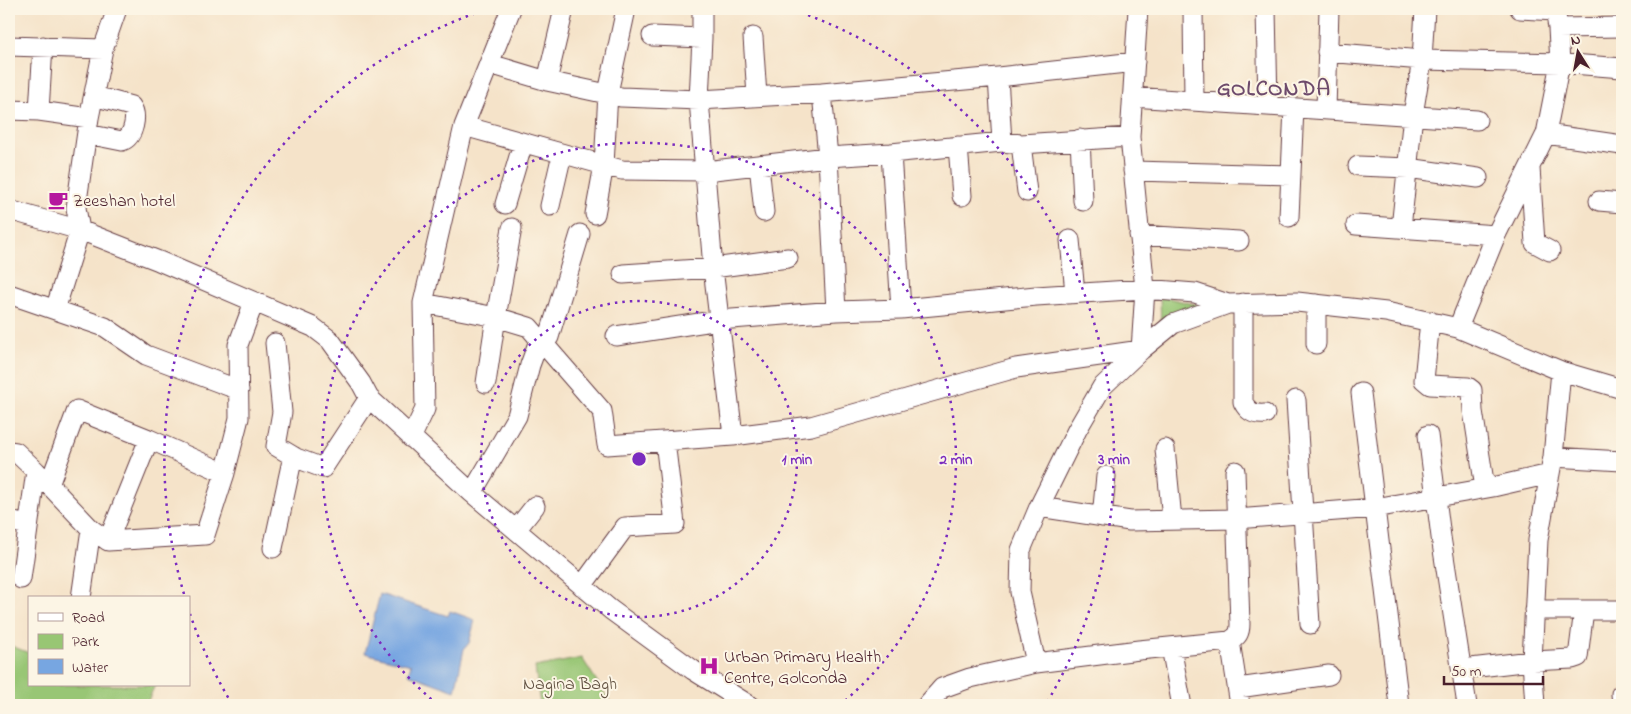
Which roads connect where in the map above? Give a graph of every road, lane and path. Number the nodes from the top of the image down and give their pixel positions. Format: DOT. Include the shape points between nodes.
graph roads {
  1 [pos="117,9"];
  2 [pos="511,9"];
  3 [pos="564,9"];
  4 [pos="626,9"];
  5 [pos="702,9"];
  6 [pos="1138,9"];
  7 [pos="1193,9"];
  8 [pos="1266,9"];
  9 [pos="1329,9"];
  10 [pos="1425,9"];
  11 [pos="1520,9"];
  12 [pos="1556,16"];
  13 [pos="1622,27"];
  14 [pos="652,36"];
  15 [pos="753,37"];
  16 [pos="702,38"];
  17 [pos="9,46"];
  18 [pos="43,46"];
  19 [pos="103,48"];
  20 [pos="1327,52"];
  21 [pos="1422,60"];
  22 [pos="1135,62"];
  23 [pos="1560,63"];
  24 [pos="490,64"];
  25 [pos="1622,68"];
  26 [pos="998,77"];
  27 [pos="547,81"];
  28 [pos="608,93"];
  29 [pos="822,93"];
  30 [pos="94,96"];
  31 [pos="757,96"];
  32 [pos="1132,97"];
  33 [pos="699,100"];
  34 [pos="1194,101"];
  35 [pos="1268,106"];
  36 [pos="1294,108"];
  37 [pos="9,110"];
  38 [pos="1326,110"];
  39 [pos="39,111"];
  40 [pos="1413,114"];
  41 [pos="1477,120"];
  42 [pos="88,126"];
  43 [pos="464,126"];
  44 [pos="1546,134"];
  45 [pos="1130,137"];
  46 [pos="1080,139"];
  47 [pos="1002,142"];
  48 [pos="523,143"];
  49 [pos="1021,144"];
  50 [pos="1622,145"];
  51 [pos="958,146"];
  52 [pos="891,153"];
  53 [pos="562,154"];
  54 [pos="828,157"];
  55 [pos="604,165"];
  56 [pos="759,165"];
  57 [pos="1358,166"];
  58 [pos="1530,166"];
  59 [pos="1408,168"];
  60 [pos="704,170"];
  61 [pos="1133,171"];
  62 [pos="1292,175"];
  63 [pos="1478,178"];
  64 [pos="1026,192"];
  65 [pos="962,196"];
  66 [pos="1083,201"];
  67 [pos="1599,201"];
  68 [pos="1622,203"];
  69 [pos="504,204"];
  70 [pos="550,206"];
  71 [pos="9,210"];
  72 [pos="764,212"];
  73 [pos="595,214"];
  74 [pos="1289,217"];
  75 [pos="1356,225"];
  76 [pos="512,228"];
  77 [pos="1401,228"];
  78 [pos="80,230"];
  79 [pos="580,234"];
  80 [pos="1139,235"];
  81 [pos="1496,235"];
  82 [pos="1070,240"];
  83 [pos="1239,240"];
  84 [pos="1550,251"];
  85 [pos="788,258"];
  86 [pos="713,268"];
  87 [pos="623,274"];
  88 [pos="1145,289"];
  89 [pos="1075,293"];
  90 [pos="9,294"];
  91 [pos="254,302"];
  92 [pos="423,303"];
  93 [pos="1236,303"];
  94 [pos="1316,304"];
  95 [pos="901,309"];
  96 [pos="55,310"];
  97 [pos="836,310"];
  98 [pos="496,317"];
  99 [pos="719,320"];
  100 [pos="1430,322"];
  101 [pos="1458,328"];
  102 [pos="616,336"];
  103 [pos="542,341"];
  104 [pos="275,343"];
  105 [pos="1316,344"];
  106 [pos="1141,350"];
  107 [pos="1561,371"];
  108 [pos="486,383"];
  109 [pos="1622,388"];
  110 [pos="239,390"];
  111 [pos="1361,393"];
  112 [pos="369,398"];
  113 [pos="1296,400"];
  114 [pos="1265,414"];
  115 [pos="1428,435"];
  116 [pos="733,436"];
  117 [pos="412,438"];
  118 [pos="150,439"];
  119 [pos="665,441"];
  120 [pos="1165,449"];
  121 [pos="9,451"];
  122 [pos="293,456"];
  123 [pos="1622,461"];
  124 [pos="1551,465"];
  125 [pos="36,471"];
  126 [pos="1235,471"];
  127 [pos="226,473"];
  128 [pos="1106,476"];
  129 [pos="49,485"];
  130 [pos="1485,488"];
  131 [pos="472,493"];
  132 [pos="1436,496"];
  133 [pos="535,506"];
  134 [pos="1039,507"];
  135 [pos="1375,508"];
  136 [pos="1304,514"];
  137 [pos="1102,517"];
  138 [pos="1236,519"];
  139 [pos="1172,520"];
  140 [pos="9,521"];
  141 [pos="28,525"];
  142 [pos="91,529"];
  143 [pos="516,530"];
  144 [pos="108,541"];
  145 [pos="273,548"];
  146 [pos="21,579"];
  147 [pos="582,586"];
  148 [pos="81,596"];
  149 [pos="1534,610"];
  150 [pos="1584,610"];
  151 [pos="1622,610"];
  152 [pos="1310,624"];
  153 [pos="1230,640"];
  154 [pos="1171,646"];
  155 [pos="1532,661"];
  156 [pos="1036,663"];
  157 [pos="1462,669"];
  158 [pos="1329,675"];
  159 [pos="1239,697"];
  160 [pos="1181,702"];
  161 [pos="749,705"];
  162 [pos="927,705"];
  163 [pos="1399,705"];
  164 [pos="1467,705"];
  165 [pos="1535,705"];
  1 -- 19 [label="street"];
  2 -- 24 [label="street"];
  3 -- 27 [label="street"];
  4 -- 28 [label="street"];
  5 -- 16 [label="street"];
  6 -- 22 [label="street"];
  7 -- 34 [label="street"];
  8 -- 35 [label="street"];
  9 -- 20 [label="street"];
  10 -- 21 [label="street"];
  11 -- 12 [label="street"];
  12 -- 13 [label="street"];
  12 -- 23 [label="street"];
  14 -- 16 [label="street"];
  15 -- 31 [label="street"];
  16 -- 33 [label="street"];
  17 -- 18 [label="street"];
  18 -- 19 [label="street"];
  18 -- 39 [label="street"];
  19 -- 30 [label="street"];
  20 -- 21 [label="street"];
  20 -- 38 [label="street"];
  21 -- 23 [label="street"];
  21 -- 40 [label="street"];
  22 -- 26 [label="street"];
  22 -- 32 [label="street"];
  23 -- 25 [label="street"];
  23 -- 44 [label="street"];
  24 -- 27 [label="street"];
  24 -- 43 [label="street"];
  26 -- 29 [label="street"];
  26 -- 47 [label="street"];
  27 -- 28 [label="street"];
  28 -- 33 [label="street" via="621,97"];
  28 -- 55 [label="street"];
  29 -- 31 [label="street"];
  29 -- 54 [label="street"];
  30 -- 42 [label="street"];
  30 -- 42 [label="street" via="131,106 134,113 132,133 122,141"];
  31 -- 33 [label="street"];
  32 -- 34 [label="street"];
  32 -- 45 [label="street"];
  33 -- 60 [label="street"];
  34 -- 35 [label="street"];
  35 -- 36 [label="street"];
  36 -- 38 [label="street"];
  36 -- 62 [label="street"];
  37 -- 39 [label="street"];
  38 -- 40 [label="street"];
  39 -- 42 [label="street"];
  40 -- 41 [label="street"];
  40 -- 59 [label="street"];
  42 -- 78 [label="street" via="76,208"];
  43 -- 48 [label="street"];
  43 -- 92 [label="street"];
  44 -- 50 [label="street"];
  44 -- 58 [label="street"];
  45 -- 46 [label="street"];
  45 -- 61 [label="street"];
  46 -- 49 [label="street"];
  46 -- 66 [label="street"];
  47 -- 49 [label="street"];
  47 -- 51 [label="street"];
  48 -- 53 [label="street"];
  48 -- 69 [label="street"];
  49 -- 64 [label="street"];
  51 -- 52 [label="street"];
  51 -- 65 [label="street"];
  52 -- 54 [label="street"];
  52 -- 95 [label="street"];
  53 -- 55 [label="street"];
  53 -- 70 [label="street"];
  54 -- 56 [label="street"];
  54 -- 97 [label="street"];
  55 -- 60 [label="street" via="622,170"];
  55 -- 73 [label="street"];
  56 -- 60 [label="street"];
  56 -- 72 [label="street"];
  57 -- 59 [label="street"];
  58 -- 81 [label="street"];
  58 -- 84 [label="street" via="1535,244"];
  59 -- 63 [label="street"];
  59 -- 77 [label="street"];
  60 -- 86 [label="street"];
  61 -- 62 [label="street"];
  61 -- 80 [label="street"];
  62 -- 74 [label="street"];
  67 -- 68 [label="street"];
  71 -- 78 [label="street"];
  75 -- 77 [label="street"];
  76 -- 98 [label="street"];
  77 -- 81 [label="street"];
  78 -- 91 [label="street"];
  78 -- 96 [label="street"];
  79 -- 103 [label="street" via="549,337"];
  80 -- 83 [label="street"];
  80 -- 88 [label="street"];
  81 -- 101 [label="street"];
  82 -- 89 [label="street"];
  85 -- 86 [label="street"];
  86 -- 87 [label="street"];
  86 -- 99 [label="street"];
  88 -- 89 [label="street"];
  88 -- 93 [label="street" via="1195,293"];
  88 -- 106 [label="street"];
  89 -- 95 [label="street"];
  90 -- 96 [label="street"];
  91 -- 110 [label="street" via="238,345"];
  91 -- 112 [label="street" via="313,327 330,340 362,383"];
  92 -- 98 [label="street"];
  92 -- 117 [label="street" via="425,409"];
  93 -- 94 [label="street"];
  93 -- 106 [label="street" via="1173,324"];
  93 -- 114 [label="street" via="1243,402 1250,412"];
  94 -- 100 [label="street" via="1386,312"];
  94 -- 105 [label="street"];
  95 -- 97 [label="street"];
  96 -- 110 [label="street" via="104,327 146,355"];
  97 -- 99 [label="street"];
  98 -- 103 [label="street" via="529,328"];
  98 -- 108 [label="street"];
  99 -- 102 [label="street"];
  99 -- 116 [label="street"];
  100 -- 101 [label="street"];
  100 -- 130 [label="street" via="1424,380 1430,385 1468,387 1472,390"];
  101 -- 107 [label="street"];
  103 -- 119 [label="street" via="602,411 607,445"];
  103 -- 131 [label="street" via="530,365 517,416"];
  104 -- 122 [label="street" via="282,412 276,446"];
  106 -- 116 [label="street" via="1016,368 811,426"];
  106 -- 134 [label="street" via="1102,386"];
  107 -- 109 [label="street"];
  107 -- 124 [label="street"];
  110 -- 127 [label="street" via="239,418"];
  111 -- 135 [label="street"];
  112 -- 117 [label="street"];
  112 -- 122 [label="street" via="323,468"];
  113 -- 136 [label="street"];
  115 -- 132 [label="street"];
  116 -- 119 [label="street"];
  117 -- 131 [label="street"];
  118 -- 127 [label="street"];
  118 -- 129 [label="street" via="77,410"];
  118 -- 144 [label="street"];
  119 -- 147 [label="street" via="675,524 625,526"];
  120 -- 139 [label="street"];
  121 -- 125 [label="street" via="16,452"];
  122 -- 145 [label="street"];
  123 -- 124 [label="street"];
  124 -- 130 [label="street"];
  124 -- 149 [label="street" via="1538,540"];
  125 -- 129 [label="street"];
  125 -- 141 [label="street"];
  126 -- 138 [label="street"];
  127 -- 144 [label="street" via="205,535"];
  128 -- 137 [label="street"];
  129 -- 142 [label="street"];
  130 -- 132 [label="street"];
  131 -- 143 [label="street"];
  132 -- 135 [label="street"];
  132 -- 157 [label="street"];
  133 -- 143 [label="street"];
  134 -- 137 [label="street"];
  134 -- 156 [label="street" via="1021,550 1020,592"];
  135 -- 136 [label="street"];
  135 -- 163 [label="street"];
  136 -- 138 [label="street"];
  136 -- 152 [label="street"];
  137 -- 139 [label="street" via="1130,521"];
  138 -- 139 [label="street"];
  138 -- 153 [label="street" via="1240,630 1237,637"];
  140 -- 141 [label="street"];
  141 -- 146 [label="street"];
  142 -- 144 [label="street"];
  142 -- 148 [label="street"];
  143 -- 147 [label="street"];
  147 -- 161 [label="street" via="677,658"];
  149 -- 150 [label="street"];
  149 -- 155 [label="street"];
  150 -- 151 [label="street"];
  150 -- 155 [label="street" via="1578,657"];
  153 -- 154 [label="street"];
  153 -- 159 [label="street"];
  154 -- 156 [label="street"];
  154 -- 160 [label="street"];
  155 -- 157 [label="street"];
  155 -- 165 [label="street"];
  156 -- 162 [label="street" via="942,688"];
  157 -- 164 [label="street"];
  158 -- 159 [label="street"];
}
